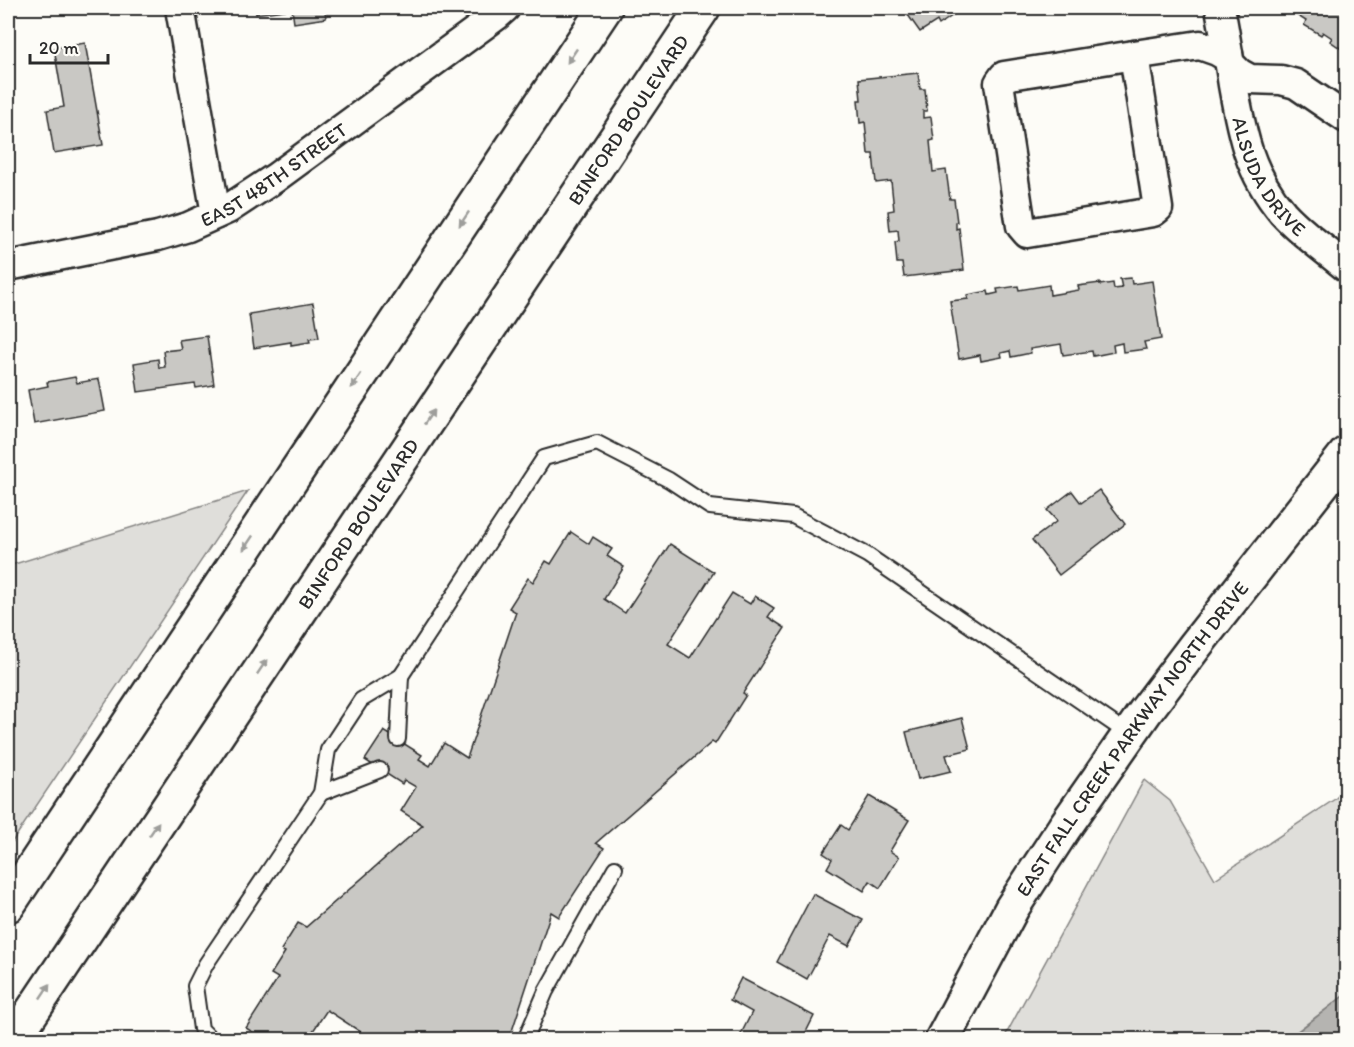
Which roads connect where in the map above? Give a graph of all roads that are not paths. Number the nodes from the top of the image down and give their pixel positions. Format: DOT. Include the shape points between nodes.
graph roads {
  1 [pos="180,8"];
  2 [pos="505,8"];
  3 [pos="605,8"];
  4 [pos="703,8"];
  5 [pos="1220,8"];
  6 [pos="1134,55"];
  7 [pos="1229,59"];
  8 [pos="1347,118"];
  9 [pos="216,214"];
  10 [pos="8,266"];
  11 [pos="1347,267"];
  12 [pos="1347,454"];
  13 [pos="401,676"];
  14 [pos="1130,735"];
  15 [pos="398,739"];
  16 [pos="380,770"];
  17 [pos="321,793"];
  18 [pos="615,868"];
  19 [pos="8,905"];
  20 [pos="13,1040"];
  21 [pos="212,1040"];
  22 [pos="525,1040"];
  23 [pos="942,1040"];
  1 -- 9 [label="street"];
  2 -- 9 [label="street, EAST 48TH STREET" via="275,178"];
  3 -- 19 [label="main road, one-way"];
  20 -- 4 [label="main road, BINFORD BOULEVARD, one-way"];
  5 -- 7 [label="street, ALSUDA DRIVE"];
  6 -- 6 [label="street" via="1001,79 1022,226 1027,233 1158,208"];
  6 -- 7 [label="street" via="1200,45"];
  7 -- 8 [label="street" via="1239,73 1250,79 1296,84"];
  7 -- 11 [label="street, ALSUDA DRIVE" via="1242,135 1261,181 1283,213"];
  9 -- 10 [label="street, EAST 48TH STREET" via="159,236"];
  12 -- 14 [label="main road, EAST FALL CREEK PARKWAY NORTH DRIVE"];
  13 -- 14 [label="lane" via="544,458 597,442 710,507 793,516 867,555"];
  13 -- 15 [label="lane"];
  13 -- 17 [label="lane" via="361,700 328,750"];
  14 -- 23 [label="main road, EAST FALL CREEK PARKWAY NORTH DRIVE" via="1012,908"];
  16 -- 17 [label="lane"];
  17 -- 21 [label="lane" via="195,986 201,1029"];
  18 -- 22 [label="lane" via="546,991"];
}
